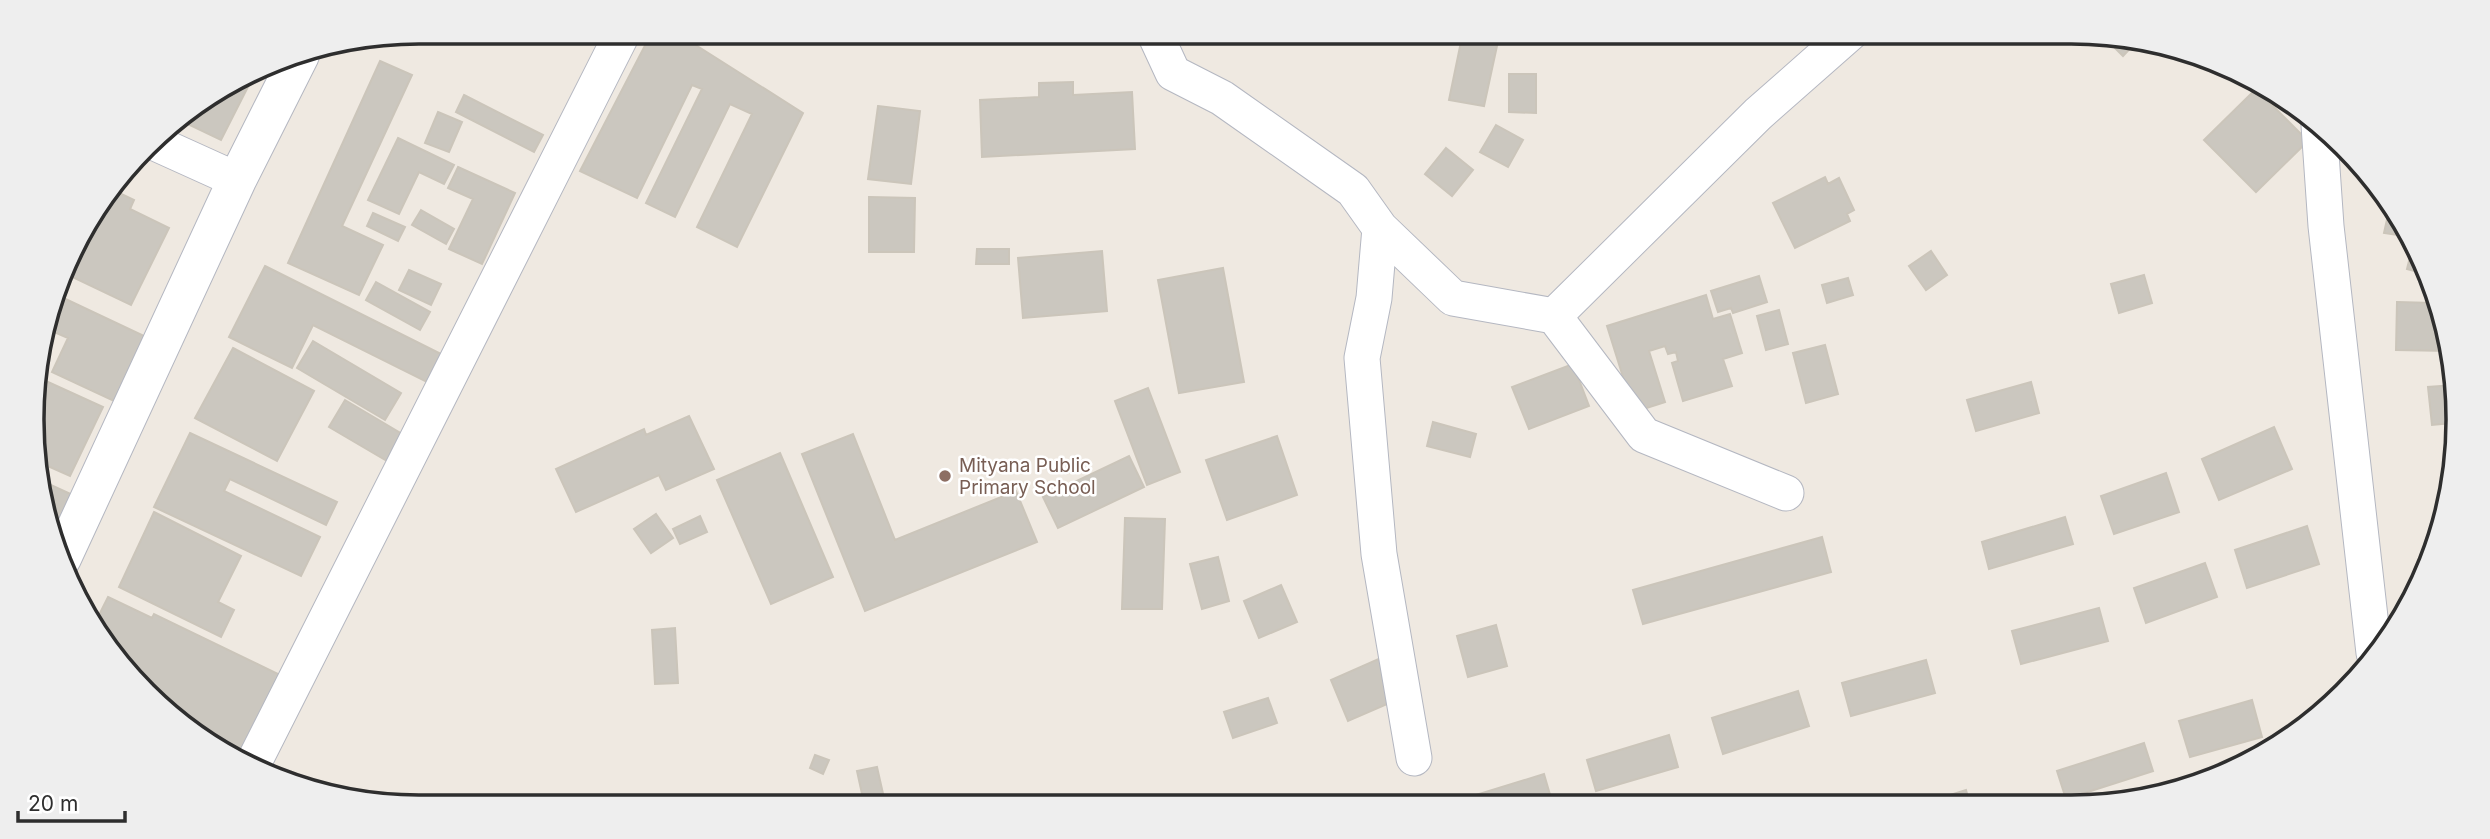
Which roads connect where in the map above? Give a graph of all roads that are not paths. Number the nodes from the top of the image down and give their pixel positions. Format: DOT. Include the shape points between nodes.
graph roads {
  1 [pos="616,44"];
  2 [pos="1160,44"];
  3 [pos="1837,44"];
  4 [pos="295,65"];
  5 [pos="2320,139"];
  6 [pos="162,146"];
  7 [pos="237,180"];
  8 [pos="1380,228"];
  9 [pos="1554,316"];
  10 [pos="1786,493"];
  11 [pos="67,548"];
  12 [pos="2373,643"];
  13 [pos="256,758"];
  14 [pos="1414,758"];
  1 -- 13 [label="street"];
  2 -- 8 [label="street" via="1173,73 1222,98 1353,190"];
  3 -- 9 [label="street" via="1758,114"];
  4 -- 7 [label="main road"];
  5 -- 12 [label="street"];
  6 -- 7 [label="street"];
  7 -- 11 [label="main road"];
  8 -- 9 [label="street" via="1453,298"];
  8 -- 14 [label="street" via="1374,298 1362,358 1379,554"];
  9 -- 10 [label="street" via="1644,435"];
}
